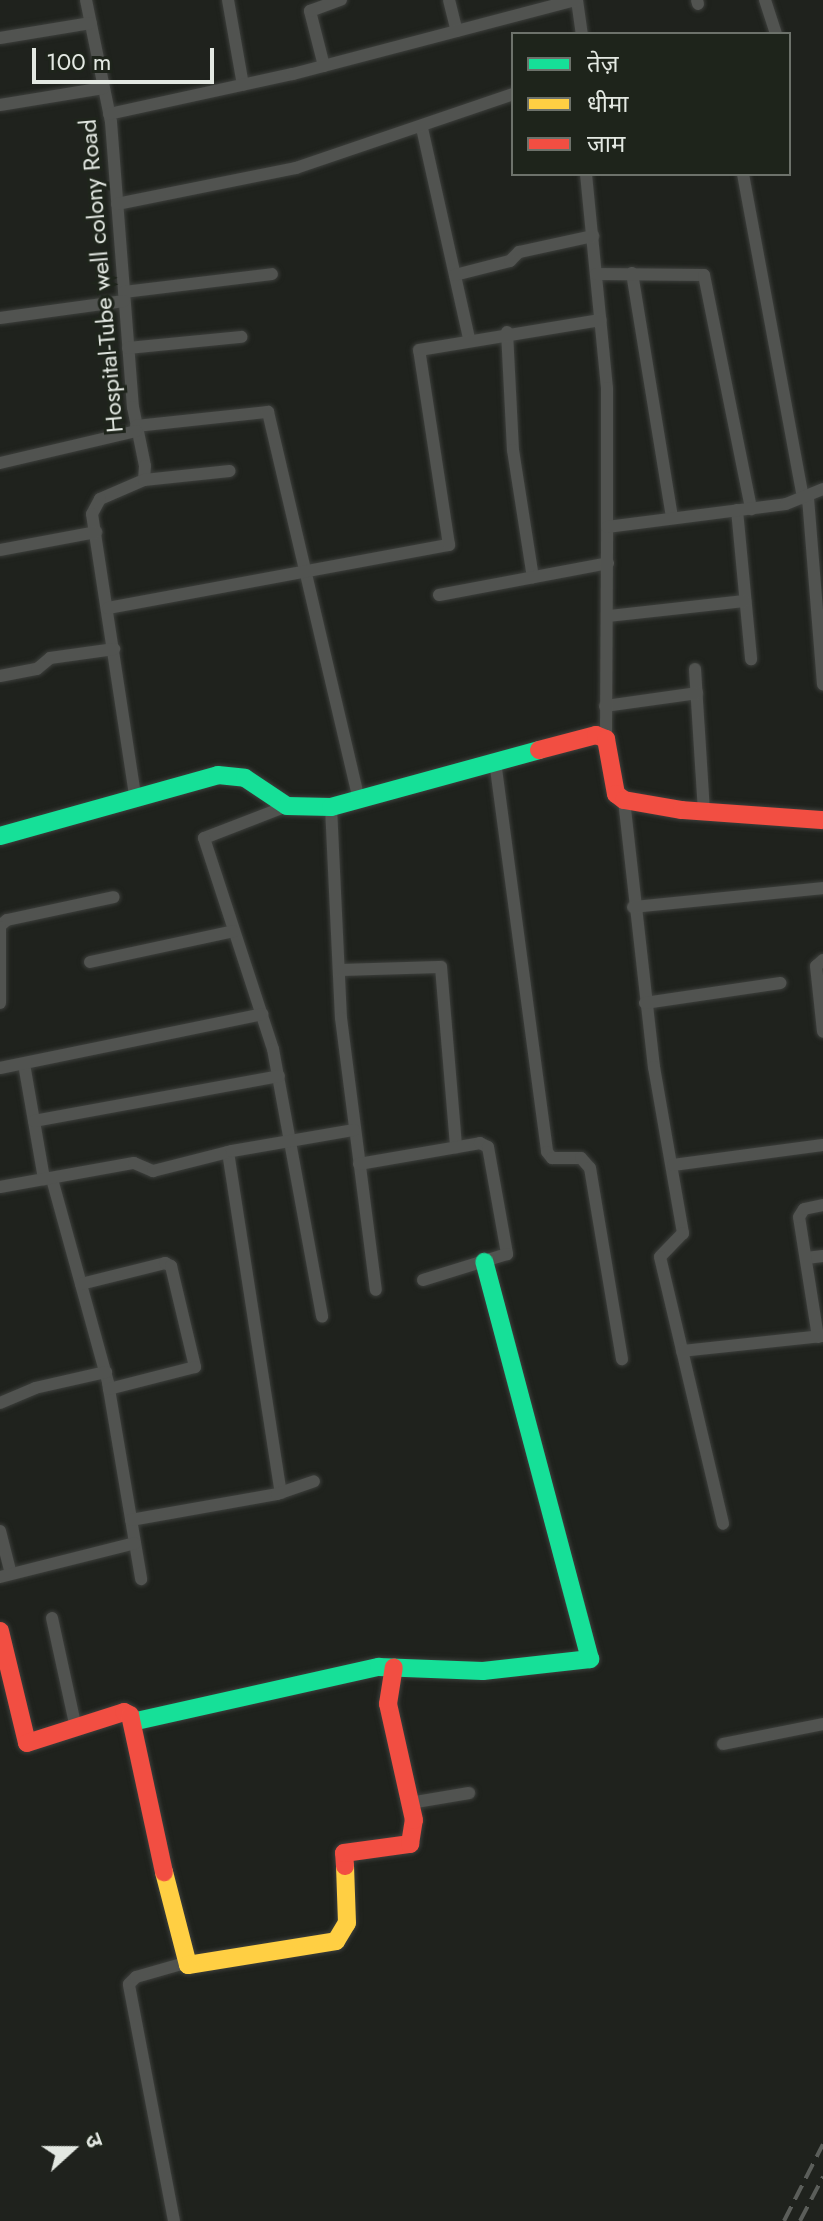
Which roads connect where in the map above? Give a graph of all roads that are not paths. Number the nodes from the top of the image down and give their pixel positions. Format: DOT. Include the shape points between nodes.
graph roads {
  1 [pos="86,0"];
  2 [pos="228,0"];
  3 [pos="341,0"];
  4 [pos="449,0"];
  5 [pos="576,0"];
  6 [pos="765,0"];
  7 [pos="91,23"];
  8 [pos="457,31"];
  9 [pos="582,32"];
  10 [pos="775,32"];
  11 [pos="0,38"];
  12 [pos="324,66"];
  13 [pos="243,85"];
  14 [pos="104,88"];
  15 [pos="511,95"];
  16 [pos="0,105"];
  17 [pos="109,114"];
  18 [pos="422,128"];
  19 [pos="586,176"];
  20 [pos="743,176"];
  21 [pos="117,204"];
  22 [pos="593,236"];
  23 [pos="632,273"];
  24 [pos="272,274"];
  25 [pos="596,274"];
  26 [pos="455,275"];
  27 [pos="124,296"];
  28 [pos="0,318"];
  29 [pos="601,320"];
  30 [pos="507,332"];
  31 [pos="241,337"];
  32 [pos="469,338"];
  33 [pos="128,348"];
  34 [pos="136,428"];
  35 [pos="0,463"];
  36 [pos="230,471"];
  37 [pos="144,480"];
  38 [pos="823,489"];
  39 [pos="806,498"];
  40 [pos="751,509"];
  41 [pos="737,510"];
  42 [pos="672,518"];
  43 [pos="607,527"];
  44 [pos="96,532"];
  45 [pos="0,550"];
  46 [pos="608,563"];
  47 [pos="304,575"];
  48 [pos="533,577"];
  49 [pos="439,595"];
  50 [pos="745,601"];
  51 [pos="108,608"];
  52 [pos="609,616"];
  53 [pos="114,649"];
  54 [pos="751,659"];
  55 [pos="695,669"];
  56 [pos="0,676"];
  57 [pos="823,684"];
  58 [pos="697,693"];
  59 [pos="605,706"];
  60 [pos="606,739"];
  61 [pos="495,761"];
  62 [pos="359,799"];
  63 [pos="624,800"];
  64 [pos="136,801"];
  65 [pos="287,806"];
  66 [pos="331,807"];
  67 [pos="704,812"];
  68 [pos="823,820"];
  69 [pos="0,836"];
  70 [pos="823,888"];
  71 [pos="114,897"];
  72 [pos="633,907"];
  73 [pos="0,927"];
  74 [pos="234,931"];
  75 [pos="823,960"];
  76 [pos="90,962"];
  77 [pos="339,970"];
  78 [pos="781,983"];
  79 [pos="0,1003"];
  80 [pos="645,1003"];
  81 [pos="262,1014"];
  82 [pos="823,1032"];
  83 [pos="24,1064"];
  84 [pos="0,1068"];
  85 [pos="279,1076"];
  86 [pos="34,1121"];
  87 [pos="354,1130"];
  88 [pos="292,1141"];
  89 [pos="823,1145"];
  90 [pos="456,1147"];
  91 [pos="228,1152"];
  92 [pos="359,1164"];
  93 [pos="673,1165"];
  94 [pos="48,1179"];
  95 [pos="0,1187"];
  96 [pos="823,1205"];
  97 [pos="823,1256"];
  98 [pos="806,1258"];
  99 [pos="484,1262"];
  100 [pos="423,1280"];
  101 [pos="81,1284"];
  102 [pos="376,1290"];
  103 [pos="322,1317"];
  104 [pos="820,1336"];
  105 [pos="682,1351"];
  106 [pos="622,1359"];
  107 [pos="106,1372"];
  108 [pos="109,1389"];
  109 [pos="0,1403"];
  110 [pos="314,1481"];
  111 [pos="281,1493"];
  112 [pos="131,1520"];
  113 [pos="723,1524"];
  114 [pos="0,1531"];
  115 [pos="135,1543"];
  116 [pos="5,1575"];
  117 [pos="141,1579"];
  118 [pos="52,1618"];
  119 [pos="0,1631"];
  120 [pos="394,1667"];
  121 [pos="132,1722"];
  122 [pos="823,1724"];
  123 [pos="76,1728"];
  124 [pos="723,1744"];
  125 [pos="469,1793"];
  126 [pos="410,1803"];
  127 [pos="185,1963"];
  128 [pos="174,2221"];
  1 -- 7 [label="street, Hospital-Tube well colony Road"];
  2 -- 13 [label="street"];
  3 -- 12 [label="street" via="310,11"];
  4 -- 8 [label="street"];
  5 -- 8 [label="street"];
  5 -- 9 [label="street"];
  6 -- 10 [label="street"];
  7 -- 11 [label="street"];
  7 -- 14 [label="street, Hospital-Tube well colony Road"];
  8 -- 12 [label="street"];
  12 -- 13 [label="street"];
  13 -- 17 [label="street"];
  14 -- 16 [label="street"];
  14 -- 17 [label="street, Hospital-Tube well colony Road"];
  15 -- 18 [label="street"];
  17 -- 21 [label="street, Hospital-Tube well colony Road"];
  18 -- 21 [label="street" via="296,168"];
  18 -- 26 [label="street"];
  19 -- 22 [label="street"];
  20 -- 39 [label="street"];
  21 -- 27 [label="street, Hospital-Tube well colony Road"];
  22 -- 25 [label="street"];
  22 -- 26 [label="street" via="519,252 510,261"];
  23 -- 25 [label="street"];
  23 -- 40 [label="street" via="704,275"];
  23 -- 42 [label="street"];
  24 -- 27 [label="street"];
  25 -- 29 [label="street"];
  26 -- 32 [label="street"];
  27 -- 28 [label="street"];
  27 -- 33 [label="street, Hospital-Tube well colony Road"];
  29 -- 30 [label="street"];
  29 -- 43 [label="street" via="607,388"];
  30 -- 32 [label="street"];
  30 -- 48 [label="street" via="513,450"];
  31 -- 33 [label="street"];
  32 -- 47 [label="street" via="418,353 451,543"];
  33 -- 34 [label="street, Hospital-Tube well colony Road"];
  34 -- 35 [label="street"];
  34 -- 37 [label="street, Hospital-Tube well colony Road"];
  34 -- 47 [label="street" via="268,412"];
  36 -- 37 [label="street"];
  37 -- 44 [label="street" via="95,504"];
  38 -- 39 [label="street"];
  39 -- 40 [label="street"];
  39 -- 57 [label="street"];
  40 -- 41 [label="street"];
  41 -- 42 [label="street"];
  41 -- 50 [label="street"];
  42 -- 43 [label="street"];
  43 -- 46 [label="street"];
  44 -- 45 [label="street"];
  44 -- 51 [label="street"];
  46 -- 48 [label="street"];
  46 -- 52 [label="street"];
  47 -- 51 [label="street"];
  47 -- 62 [label="street"];
  48 -- 49 [label="street"];
  50 -- 52 [label="street"];
  50 -- 54 [label="street"];
  51 -- 53 [label="street"];
  52 -- 59 [label="street"];
  53 -- 56 [label="street" via="50,658 37,669"];
  53 -- 64 [label="street"];
  55 -- 58 [label="street"];
  58 -- 59 [label="street"];
  58 -- 67 [label="street"];
  59 -- 60 [label="street"];
  60 -- 61 [label="street" via="586,736"];
  60 -- 63 [label="street" via="616,794"];
  61 -- 62 [label="street"];
  61 -- 106 [label="street" via="547,1152 552,1158 581,1158 590,1168"];
  62 -- 66 [label="street"];
  63 -- 67 [label="street"];
  63 -- 72 [label="street"];
  64 -- 65 [label="street" via="232,774"];
  64 -- 69 [label="street"];
  65 -- 66 [label="street"];
  65 -- 74 [label="street" via="204,835"];
  66 -- 77 [label="street"];
  67 -- 68 [label="street"];
  70 -- 72 [label="street"];
  71 -- 73 [label="street" via="7,920"];
  72 -- 80 [label="street"];
  73 -- 79 [label="street"];
  74 -- 76 [label="street"];
  74 -- 81 [label="street"];
  75 -- 82 [label="street" via="816,966"];
  77 -- 87 [label="street"];
  77 -- 90 [label="street" via="441,967"];
  78 -- 80 [label="street"];
  80 -- 93 [label="street"];
  81 -- 83 [label="street"];
  81 -- 85 [label="street"];
  83 -- 84 [label="street"];
  83 -- 86 [label="street"];
  85 -- 86 [label="street"];
  85 -- 88 [label="street"];
  86 -- 94 [label="street"];
  87 -- 88 [label="street"];
  87 -- 92 [label="street"];
  88 -- 91 [label="street"];
  88 -- 103 [label="street"];
  89 -- 93 [label="street"];
  90 -- 92 [label="street"];
  90 -- 99 [label="street" via="488,1147 508,1251"];
  91 -- 94 [label="street" via="153,1171 134,1163"];
  91 -- 111 [label="street"];
  92 -- 102 [label="street"];
  93 -- 105 [label="street" via="683,1233 660,1257"];
  94 -- 95 [label="street"];
  94 -- 101 [label="street"];
  96 -- 98 [label="street" via="800,1211"];
  97 -- 98 [label="street"];
  98 -- 104 [label="street"];
  99 -- 100 [label="street"];
  99 -- 120 [label="street" via="590,1659 483,1671"];
  101 -- 107 [label="street"];
  101 -- 108 [label="street" via="165,1263 171,1266 195,1367"];
  104 -- 105 [label="street"];
  105 -- 113 [label="street"];
  107 -- 108 [label="street"];
  107 -- 109 [label="street" via="35,1388"];
  108 -- 112 [label="street"];
  110 -- 111 [label="street"];
  111 -- 112 [label="street"];
  112 -- 115 [label="street"];
  114 -- 116 [label="street"];
  115 -- 116 [label="street"];
  115 -- 117 [label="street"];
  118 -- 123 [label="street"];
  119 -- 123 [label="street" via="27,1743"];
  120 -- 121 [label="street"];
  120 -- 126 [label="street" via="388,1704"];
  121 -- 123 [label="street" via="124,1712"];
  121 -- 127 [label="street"];
  122 -- 124 [label="street"];
  125 -- 126 [label="street"];
  126 -- 127 [label="street" via="410,1844 344,1853 347,1923 336,1941"];
  127 -- 128 [label="street" via="136,1977 129,1984"];
}
